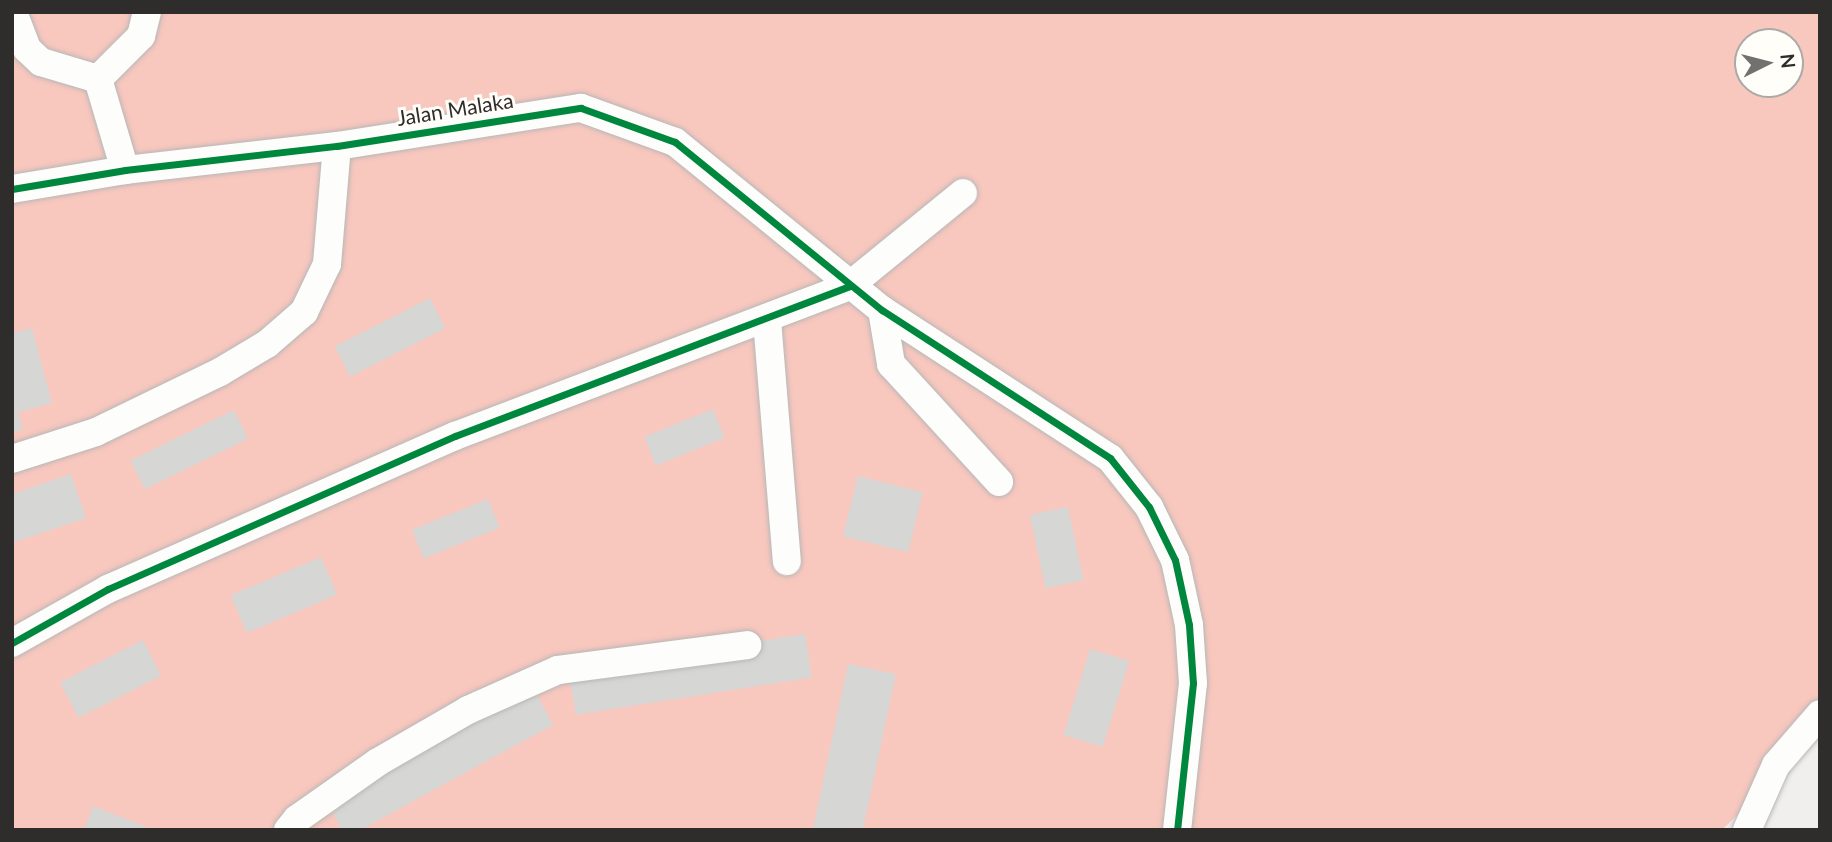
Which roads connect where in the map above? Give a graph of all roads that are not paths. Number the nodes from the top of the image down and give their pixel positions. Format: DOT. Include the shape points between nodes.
graph roads {
  1 [pos="13,12"];
  2 [pos="148,12"];
  3 [pos="98,79"];
  4 [pos="337,146"];
  5 [pos="125,170"];
  6 [pos="12,189"];
  7 [pos="962,193"];
  8 [pos="849,285"];
  9 [pos="882,310"];
  10 [pos="767,320"];
  11 [pos="12,459"];
  12 [pos="999,482"];
  13 [pos="787,561"];
  14 [pos="12,643"];
  15 [pos="747,645"];
  16 [pos="1820,713"];
  17 [pos="288,830"];
  18 [pos="1177,830"];
  19 [pos="1747,830"];
  1 -- 3 [label="street" via="27,50 41,62"];
  2 -- 3 [label="street" via="141,37"];
  3 -- 5 [label="street"];
  4 -- 5 [label="street, Jalan Malaka"];
  4 -- 8 [label="street, Jalan Malaka" via="581,108 675,142"];
  4 -- 11 [label="street" via="327,264 304,312 267,344 220,372 96,432"];
  5 -- 6 [label="street, Jalan Malaka"];
  7 -- 8 [label="street"];
  8 -- 9 [label="street, Jalan Malaka"];
  8 -- 10 [label="street"];
  9 -- 12 [label="street" via="891,364"];
  9 -- 18 [label="street, Jalan Malaka" via="1110,458 1149,507 1175,559 1189,625 1193,683"];
  10 -- 13 [label="street"];
  10 -- 14 [label="street" via="455,436 108,589"];
  15 -- 17 [label="street" via="558,670 468,710 379,762"];
  16 -- 19 [label="street" via="1776,765"];
}
